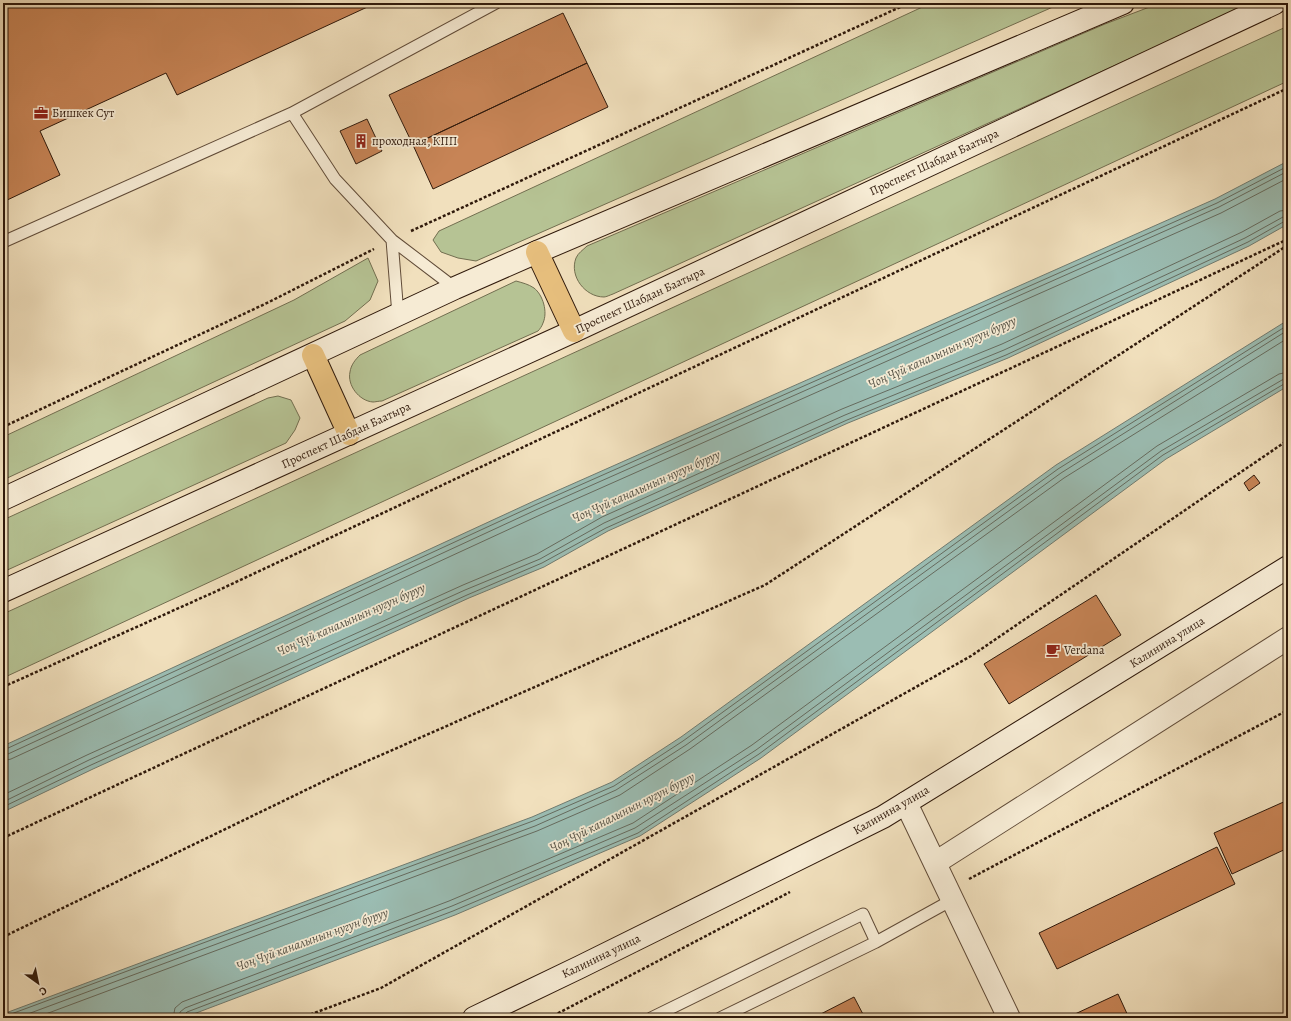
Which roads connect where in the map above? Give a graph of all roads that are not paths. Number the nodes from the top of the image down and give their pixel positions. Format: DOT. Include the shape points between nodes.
graph roads {
  1 [pos="496,3"];
  2 [pos="1123,3"];
  3 [pos="1275,3"];
  4 [pos="292,112"];
  5 [pos="392,240"];
  6 [pos="3,242"];
  7 [pos="537,252"];
  8 [pos="456,288"];
  9 [pos="398,315"];
  10 [pos="574,331"];
  11 [pos="313,355"];
  12 [pos="348,434"];
  13 [pos="3,499"];
  14 [pos="1288,567"];
  15 [pos="3,591"];
  16 [pos="1288,638"];
  17 [pos="906,803"];
  18 [pos="935,863"];
  19 [pos="950,895"];
  20 [pos="876,942"];
  21 [pos="474,1018"];
  22 [pos="651,1018"];
  23 [pos="720,1018"];
  24 [pos="1009,1018"];
  1 -- 4 [label="lane"];
  2 -- 7 [label="main road"];
  3 -- 10 [label="main road, Проспект Шабдан Баатыра"];
  4 -- 5 [label="lane" via="335,179"];
  4 -- 6 [label="lane"];
  5 -- 8 [label="lane"];
  5 -- 9 [label="lane"];
  7 -- 8 [label="main road"];
  7 -- 10 [label="main road"];
  8 -- 9 [label="main road"];
  9 -- 11 [label="main road"];
  10 -- 12 [label="main road, Проспект Шабдан Баатыра"];
  11 -- 12 [label="main road"];
  11 -- 13 [label="main road"];
  12 -- 15 [label="main road, Проспект Шабдан Баатыра"];
  14 -- 17 [label="main road, Калинина улица"];
  16 -- 18 [label="main road"];
  17 -- 18 [label="main road"];
  17 -- 21 [label="main road, Калинина улица" via="883,817"];
  18 -- 19 [label="main road"];
  19 -- 20 [label="lane"];
  19 -- 24 [label="main road"];
  20 -- 22 [label="lane" via="863,914"];
  20 -- 23 [label="lane"];
}
